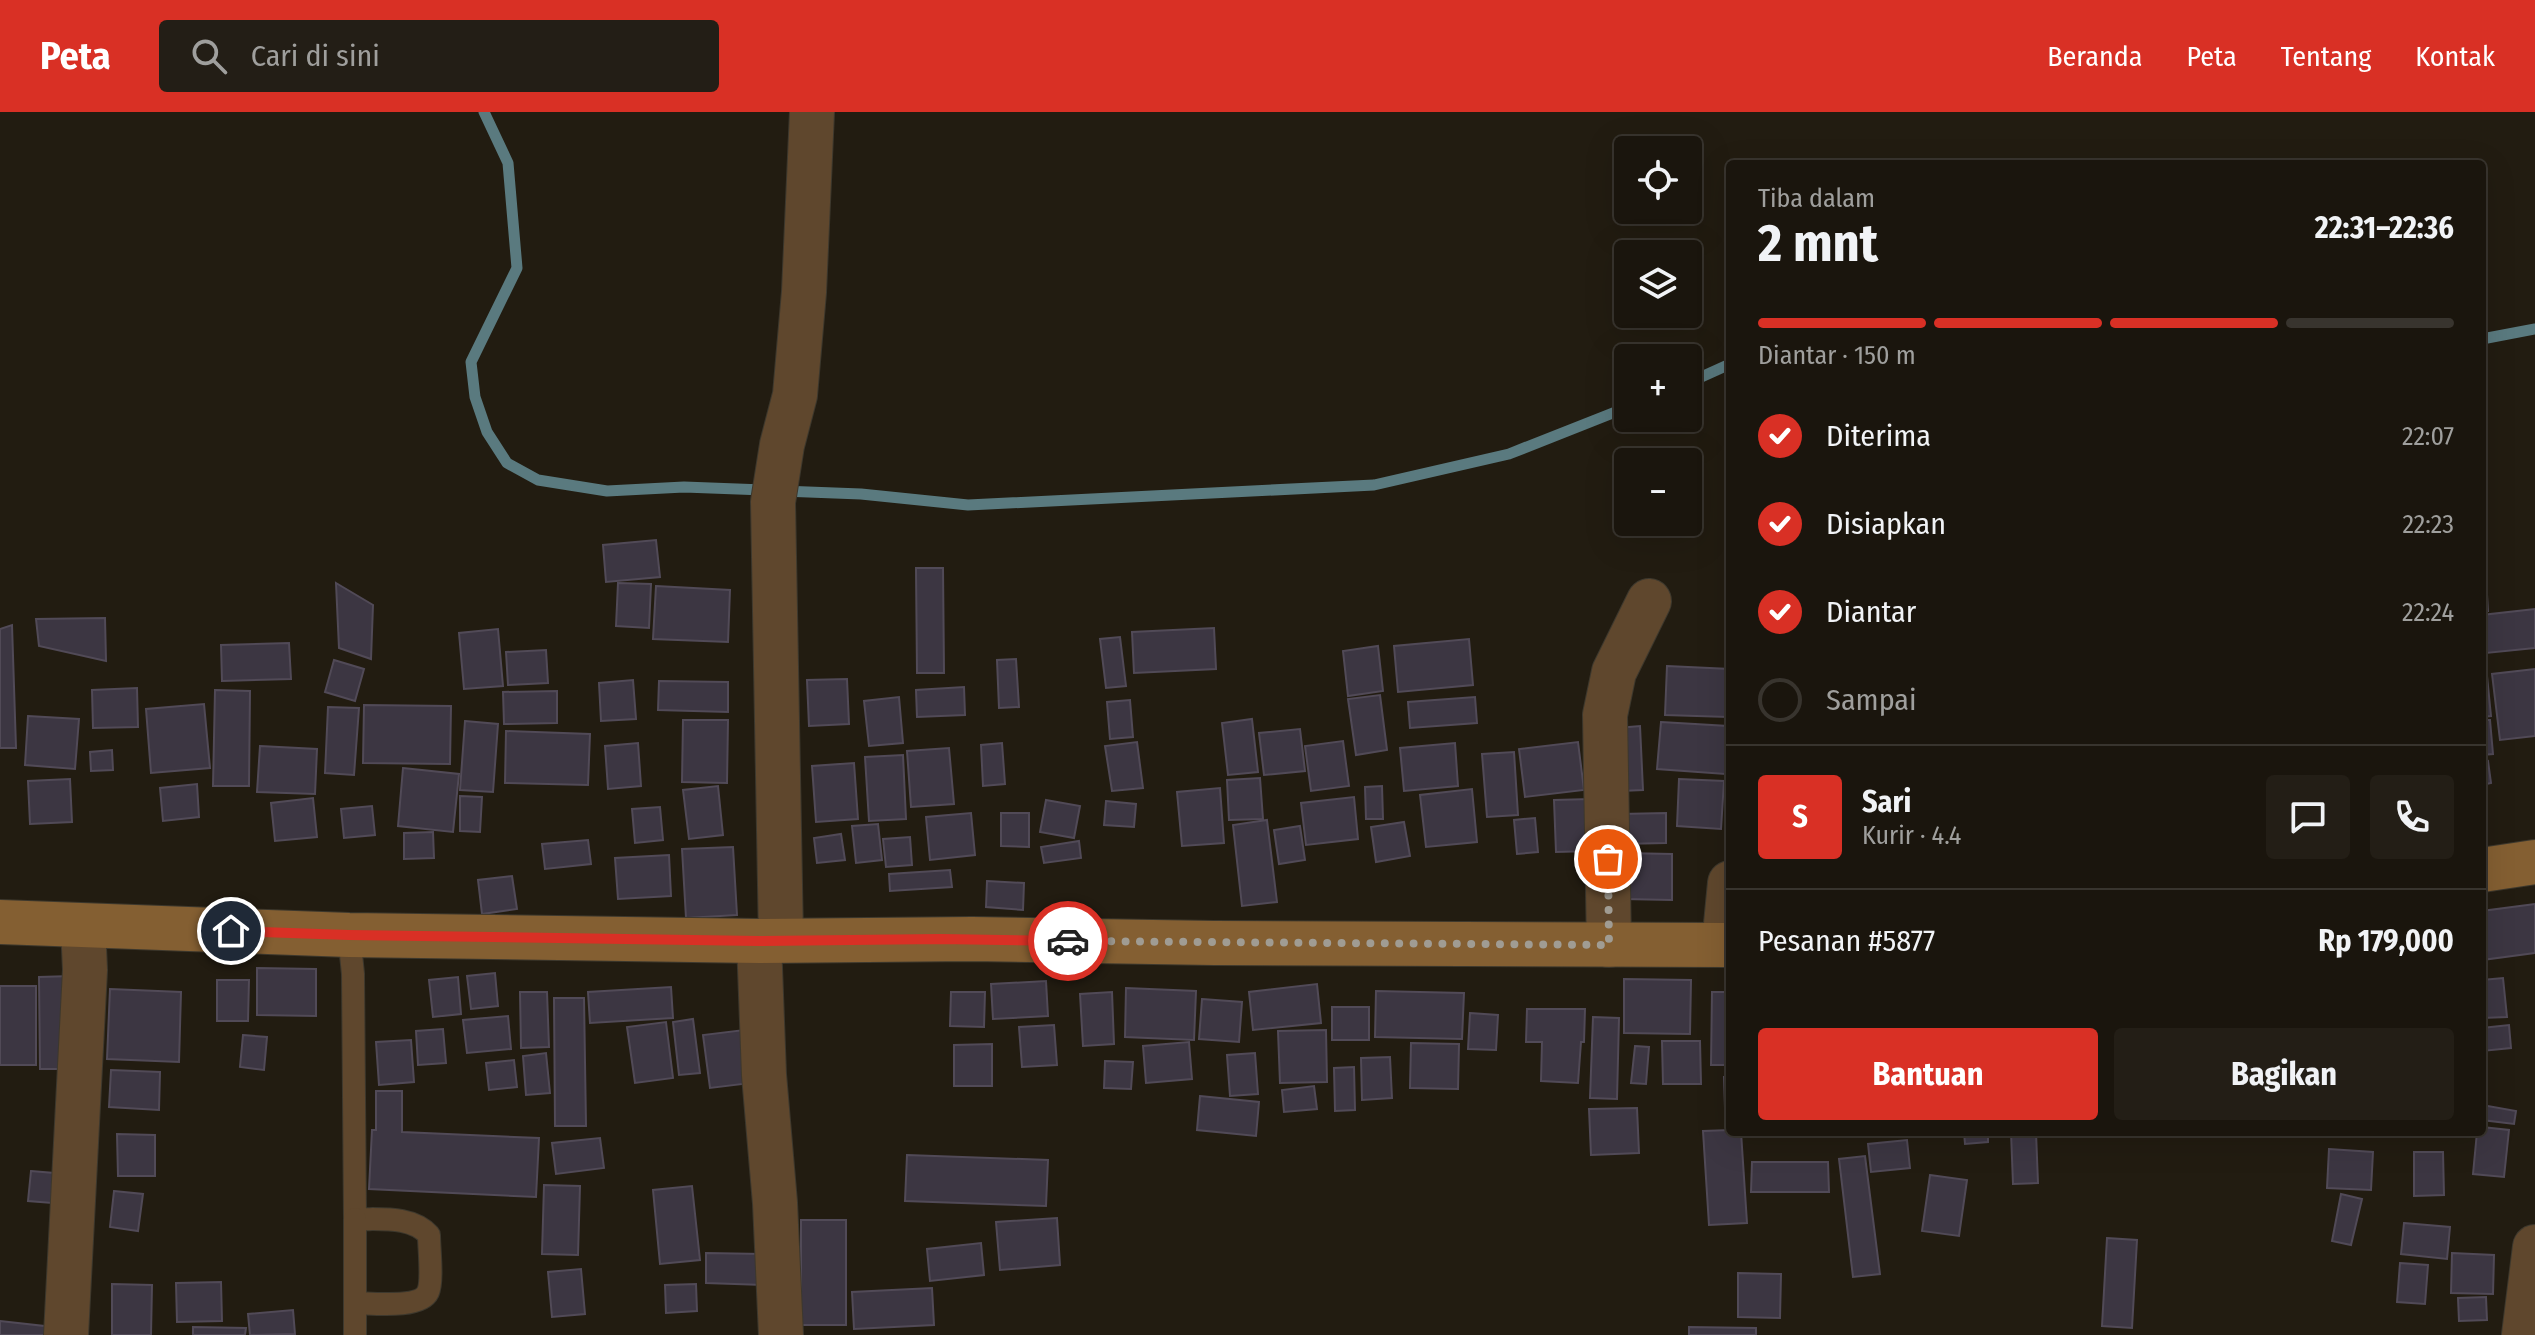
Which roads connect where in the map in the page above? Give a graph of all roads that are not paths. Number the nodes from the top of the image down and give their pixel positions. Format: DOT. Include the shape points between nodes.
graph roads {
  1 [pos="812,112"];
  2 [pos="1649,601"];
  3 [pos="2535,862"];
  4 [pos="2486,869"];
  5 [pos="0,922"];
  6 [pos="83,926"];
  7 [pos="349,935"];
  8 [pos="770,940"];
  9 [pos="1609,945"];
  10 [pos="1726,945"];
  11 [pos="355,1219"];
  12 [pos="2535,1247"];
  13 [pos="355,1303"];
  14 [pos="66,1335"];
  15 [pos="355,1335"];
  16 [pos="781,1335"];
  17 [pos="2524,1335"];
  1 -- 8 [label="street" via="795,395 773,502"];
  2 -- 9 [label="street" via="1614,672 1605,715"];
  3 -- 4 [label="main road"];
  5 -- 6 [label="main road"];
  6 -- 7 [label="main road"];
  6 -- 14 [label="street"];
  7 -- 8 [label="main road"];
  7 -- 11 [label="lane"];
  8 -- 9 [label="main road"];
  8 -- 16 [label="street" via="764,1075"];
  9 -- 10 [label="main road"];
  11 -- 13 [label="lane"];
  11 -- 13 [label="lane" via="411,1222 429,1235 429,1290 423,1299"];
  12 -- 17 [label="street"];
  13 -- 15 [label="lane"];
}
